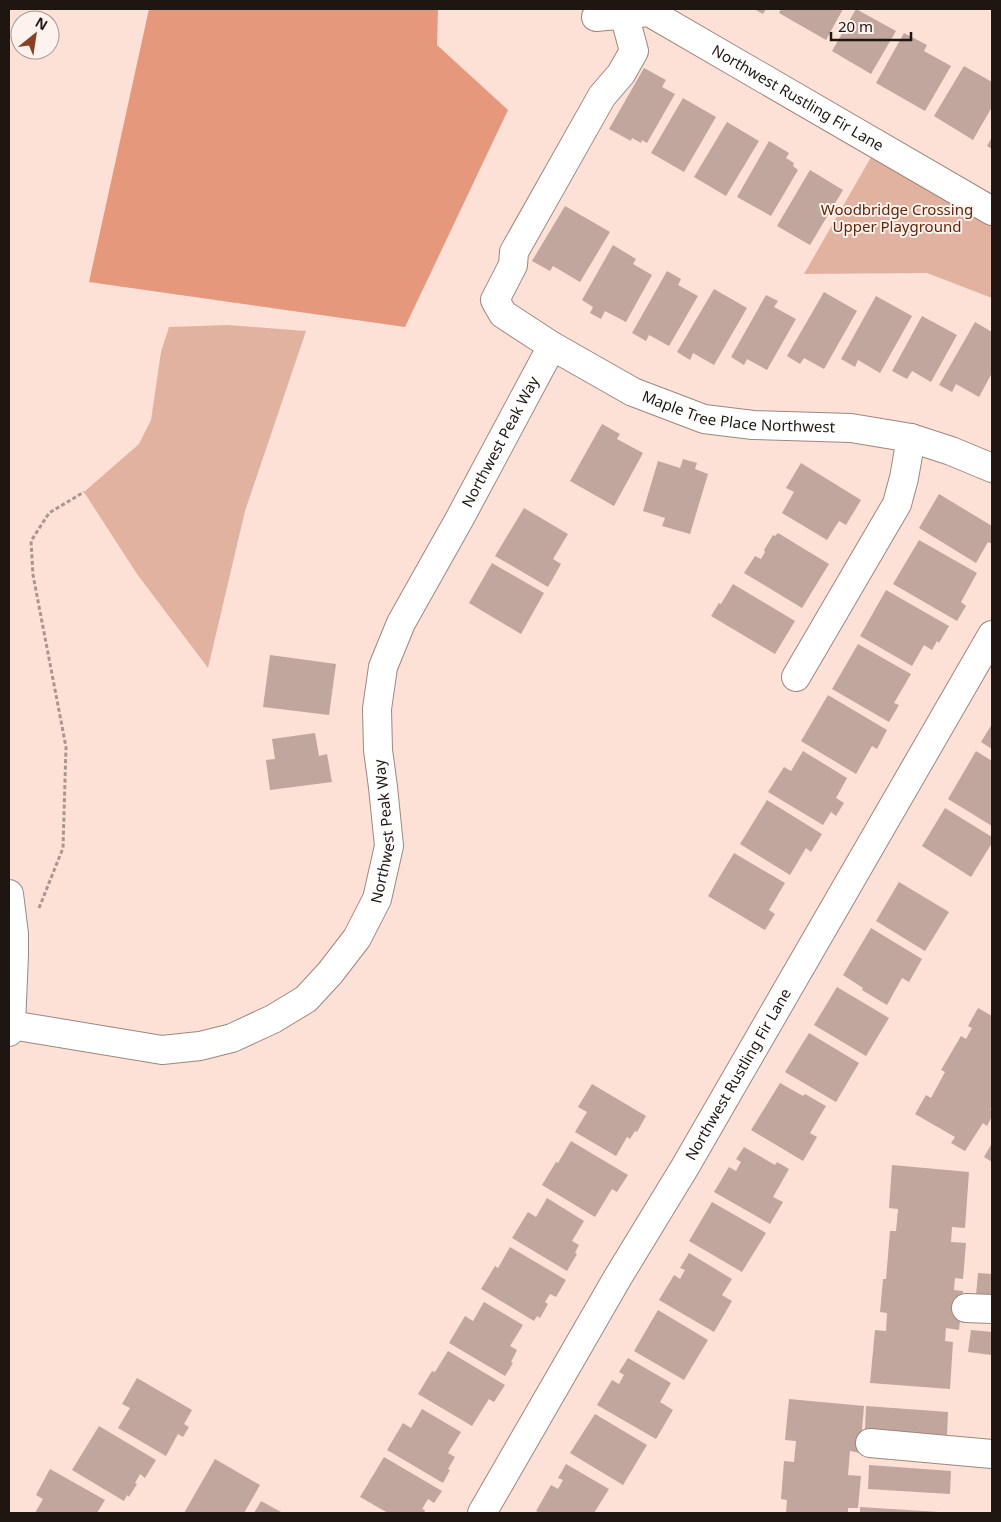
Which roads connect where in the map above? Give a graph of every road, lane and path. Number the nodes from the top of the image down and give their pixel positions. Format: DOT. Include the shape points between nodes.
graph roads {
  1 [pos="624,14"];
  2 [pos="596,17"];
  3 [pos="992,211"];
  4 [pos="552,346"];
  5 [pos="911,438"];
  6 [pos="992,468"];
  7 [pos="84,492"];
  8 [pos="992,636"];
  9 [pos="796,677"];
  10 [pos="9,894"];
  11 [pos="14,934"];
  12 [pos="10,1028"];
  13 [pos="870,1443"];
  14 [pos="992,1454"];
  15 [pos="482,1513"];
  1 -- 2 [label="street, Northwest Rustling Fir Lane"];
  1 -- 3 [label="street, Northwest Rustling Fir Lane" via="649,12"];
  1 -- 4 [label="street, Maple Tree Place Northwest" via="634,51 621,74 602,96 514,252 513,265 496,300 504,314"];
  4 -- 5 [label="street, Maple Tree Place Northwest" via="633,392 704,419 753,425 851,428"];
  4 -- 12 [label="street, Northwest Peak Way" via="401,623 383,667 377,709 378,750 389,846 377,899 357,938 330,973 306,999 273,1019 232,1038 200,1046 162,1050"];
  5 -- 6 [label="street, Maple Tree Place Northwest"];
  5 -- 9 [label="street" via="897,504"];
  7 -- 11 [label="path" via="49,513 31,541 33,575 66,747 63,848 33,923"];
  8 -- 15 [label="street, Northwest Rustling Fir Lane"];
  10 -- 11 [label="street"];
  11 -- 12 [label="street"];
  13 -- 14 [label="street"];
}
